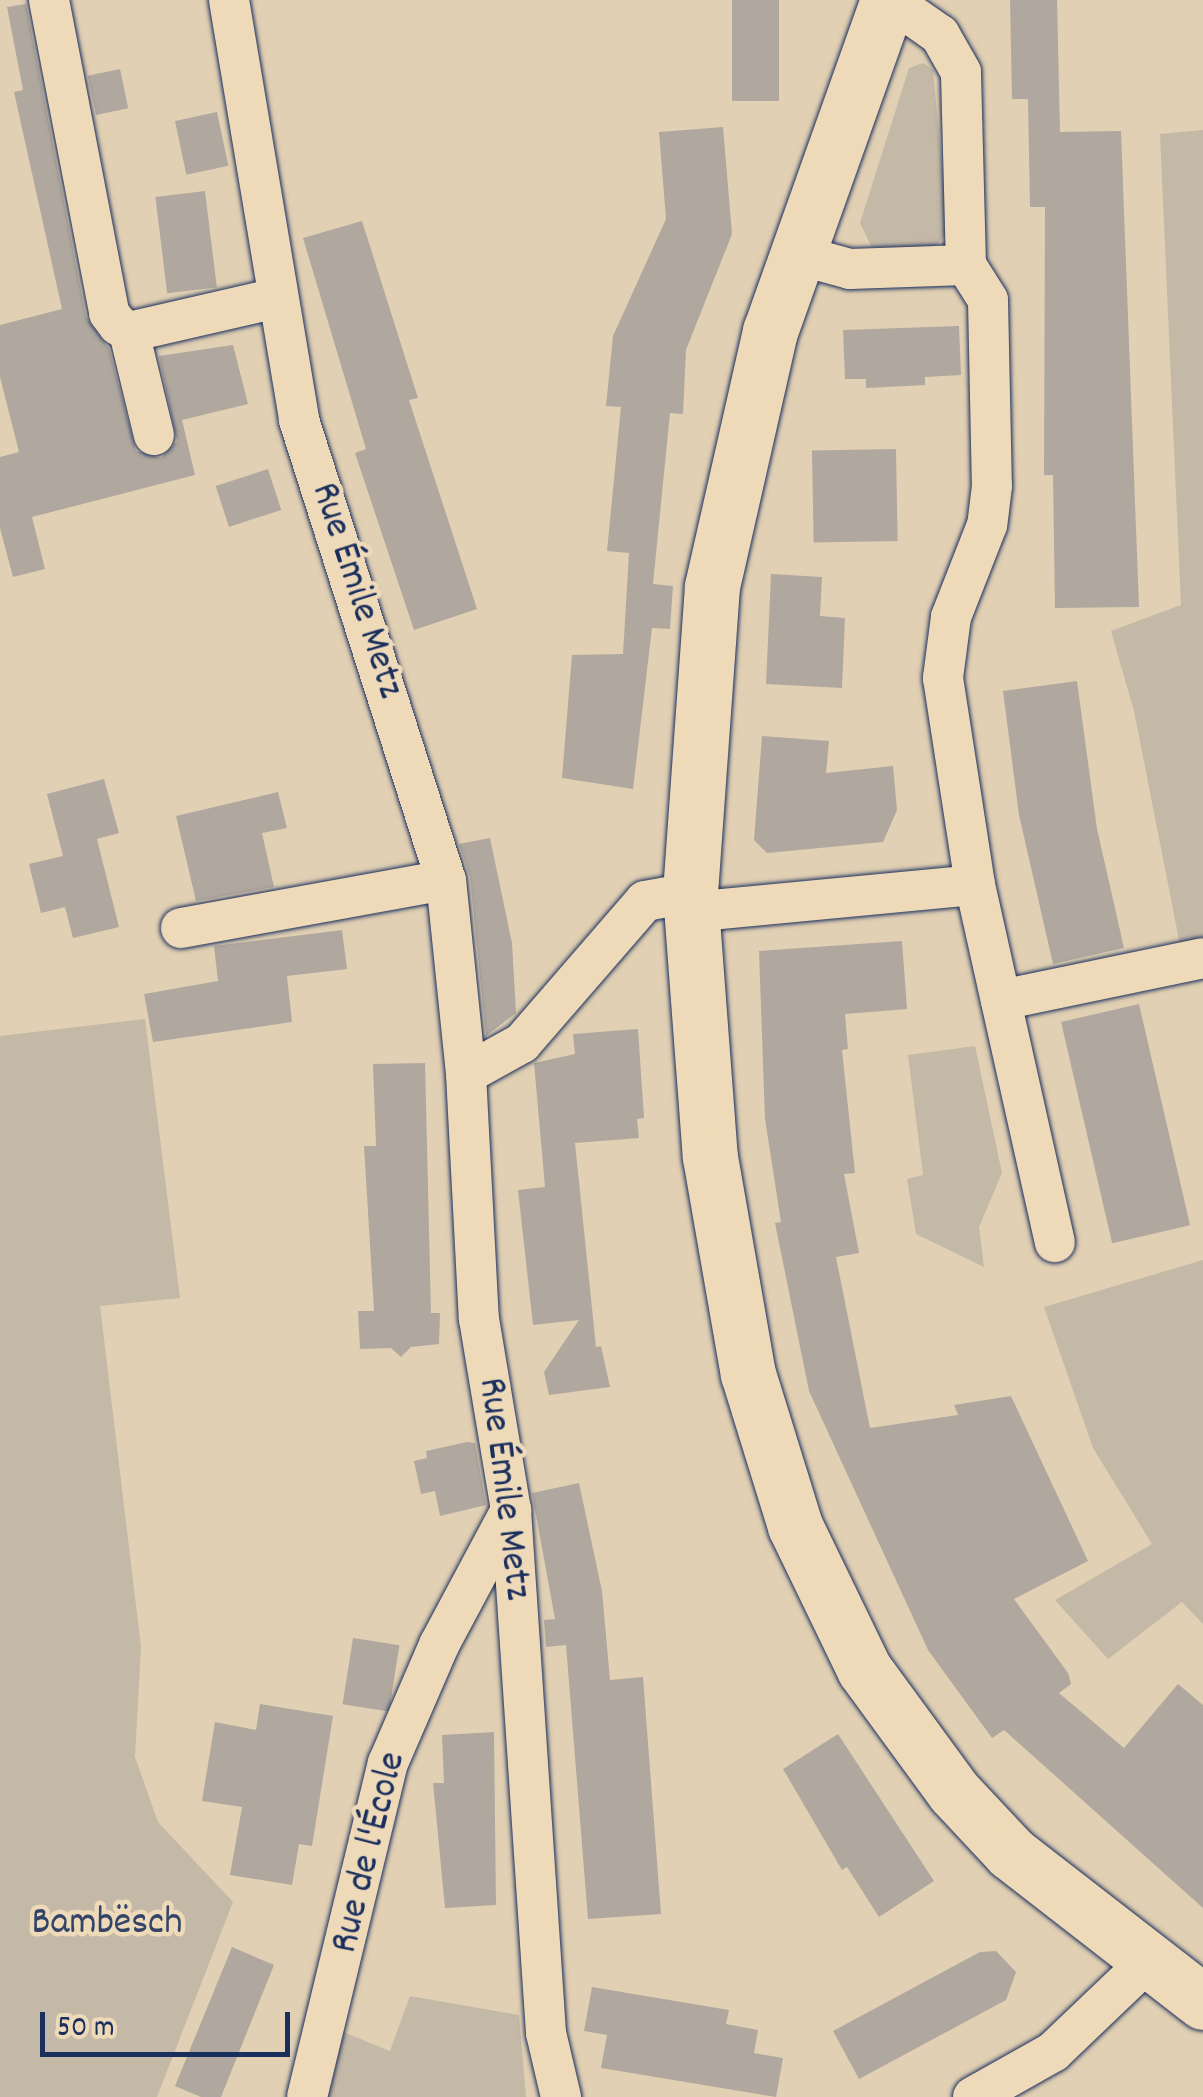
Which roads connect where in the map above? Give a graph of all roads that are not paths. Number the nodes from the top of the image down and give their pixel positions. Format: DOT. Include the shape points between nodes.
graph roads {
  1 [pos="49,0"];
  2 [pos="230,0"];
  3 [pos="889,0"];
  4 [pos="795,254"];
  5 [pos="966,265"];
  6 [pos="278,298"];
  7 [pos="129,332"];
  8 [pos="154,435"];
  9 [pos="446,880"];
  10 [pos="976,885"];
  11 [pos="690,903"];
  12 [pos="181,928"];
  13 [pos="1203,958"];
  14 [pos="1002,1000"];
  15 [pos="466,1074"];
  16 [pos="1055,1242"];
  17 [pos="511,1510"];
  18 [pos="1146,1963"];
  19 [pos="1203,2002"];
  20 [pos="306,2097"];
  21 [pos="562,2097"];
  22 [pos="973,2097"];
  1 -- 7 [label="street" via="109,313"];
  2 -- 6 [label="street, Rue Émile Metz"];
  3 -- 4 [label="main road"];
  3 -- 5 [label="street" via="940,34 961,72"];
  4 -- 5 [label="street" via="850,269"];
  4 -- 11 [label="main road" via="742,433 712,586"];
  5 -- 10 [label="street" via="988,300 992,486 987,525 951,617 943,678"];
  6 -- 7 [label="street"];
  6 -- 9 [label="street, Rue Émile Metz" via="299,420"];
  7 -- 8 [label="street"];
  9 -- 12 [label="street"];
  9 -- 15 [label="street, Rue Émile Metz"];
  10 -- 11 [label="street"];
  10 -- 14 [label="street"];
  11 -- 15 [label="street" via="645,901 522,1043"];
  11 -- 18 [label="main road" via="710,1158 748,1374 795,1526 864,1668 954,1792 1011,1854"];
  13 -- 14 [label="street"];
  14 -- 16 [label="street"];
  15 -- 17 [label="street, Rue Émile Metz" via="479,1319"];
  17 -- 20 [label="street, Rue de l'École" via="439,1645 388,1763"];
  17 -- 21 [label="street, Rue Émile Metz" via="546,2033"];
  18 -- 19 [label="main road"];
  18 -- 22 [label="street" via="1053,2052"];
}
